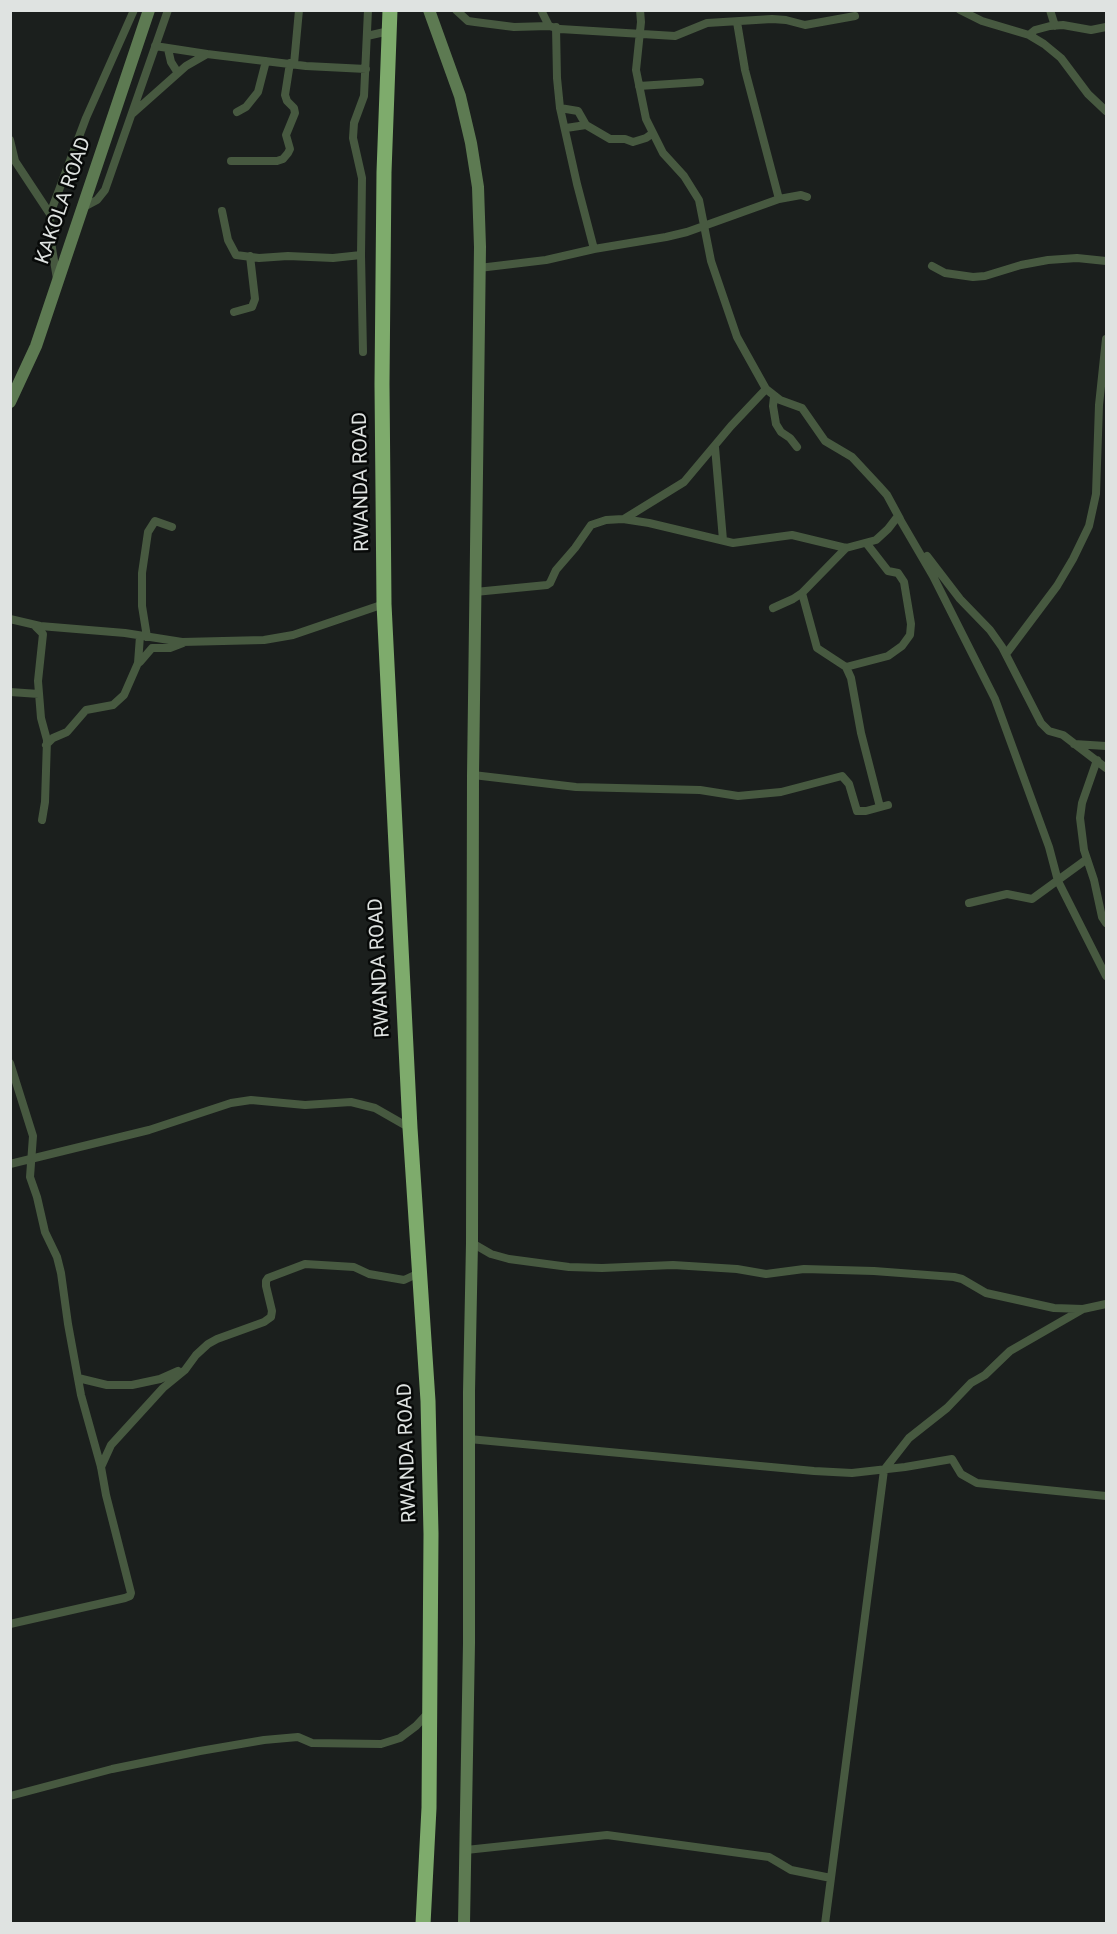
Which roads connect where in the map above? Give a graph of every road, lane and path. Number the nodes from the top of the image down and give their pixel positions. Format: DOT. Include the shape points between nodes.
graph roads {
  1 [pos="134,10"];
  2 [pos="149,10"];
  3 [pos="168,10"];
  4 [pos="299,10"];
  5 [pos="368,10"];
  6 [pos="390,10"];
  7 [pos="429,10"];
  8 [pos="456,10"];
  9 [pos="541,10"];
  10 [pos="640,10"];
  11 [pos="781,10"];
  12 [pos="960,10"];
  13 [pos="1050,10"];
  14 [pos="855,16"];
  15 [pos="772,19"];
  16 [pos="737,22"];
  17 [pos="1055,26"];
  18 [pos="552,27"];
  19 [pos="1107,27"];
  20 [pos="389,31"];
  21 [pos="639,34"];
  22 [pos="1029,35"];
  23 [pos="367,36"];
  24 [pos="155,46"];
  25 [pos="168,49"];
  26 [pos="207,54"];
  27 [pos="266,61"];
  28 [pos="292,64"];
  29 [pos="366,69"];
  30 [pos="178,73"];
  31 [pos="700,82"];
  32 [pos="639,86"];
  33 [pos="560,108"];
  34 [pos="237,111"];
  35 [pos="1107,111"];
  36 [pos="132,114"];
  37 [pos="586,125"];
  38 [pos="566,128"];
  39 [pos="652,133"];
  40 [pos="10,140"];
  41 [pos="231,161"];
  42 [pos="807,197"];
  43 [pos="779,199"];
  44 [pos="82,208"];
  45 [pos="222,211"];
  46 [pos="50,214"];
  47 [pos="704,226"];
  48 [pos="594,249"];
  49 [pos="361,255"];
  50 [pos="250,256"];
  51 [pos="1107,261"];
  52 [pos="932,266"];
  53 [pos="479,268"];
  54 [pos="57,282"];
  55 [pos="234,312"];
  56 [pos="1107,339"];
  57 [pos="363,352"];
  58 [pos="766,390"];
  59 [pos="774,397"];
  60 [pos="10,402"];
  61 [pos="715,447"];
  62 [pos="797,447"];
  63 [pos="1096,472"];
  64 [pos="1107,481"];
  65 [pos="900,518"];
  66 [pos="623,519"];
  67 [pos="172,527"];
  68 [pos="723,540"];
  69 [pos="867,544"];
  70 [pos="846,548"];
  71 [pos="475,592"];
  72 [pos="802,593"];
  73 [pos="384,604"];
  74 [pos="773,608"];
  75 [pos="10,619"];
  76 [pos="33,625"];
  77 [pos="144,636"];
  78 [pos="186,642"];
  79 [pos="1006,654"];
  80 [pos="136,667"];
  81 [pos="846,667"];
  82 [pos="10,692"];
  83 [pos="39,694"];
  84 [pos="1074,744"];
  85 [pos="46,745"];
  86 [pos="1107,746"];
  87 [pos="1096,760"];
  88 [pos="1107,768"];
  89 [pos="473,775"];
  90 [pos="42,820"];
  91 [pos="1087,859"];
  92 [pos="1058,880"];
  93 [pos="969,903"];
  94 [pos="1107,922"];
  95 [pos="1107,976"];
  96 [pos="11,1066"];
  97 [pos="410,1128"];
  98 [pos="29,1160"];
  99 [pos="10,1164"];
  100 [pos="472,1244"];
  101 [pos="419,1273"];
  102 [pos="1107,1304"];
  103 [pos="1083,1309"];
  104 [pos="187,1367"];
  105 [pos="78,1378"];
  106 [pos="469,1439"];
  107 [pos="101,1467"];
  108 [pos="884,1470"];
  109 [pos="1107,1496"];
  110 [pos="10,1624"];
  111 [pos="429,1712"];
  112 [pos="10,1796"];
  113 [pos="466,1850"];
  114 [pos="831,1878"];
  115 [pos="423,1923"];
  116 [pos="464,1923"];
  117 [pos="825,1923"];
  1 -- 46 [label="street" via="86,118"];
  2 -- 44 [label="street, KAKOLA ROAD"];
  3 -- 24 [label="street"];
  4 -- 28 [label="street"];
  5 -- 23 [label="street"];
  6 -- 20 [label="highway, RWANDA ROAD"];
  7 -- 53 [label="street" via="460,96 471,143 478,187"];
  8 -- 18 [label="street" via="475,22"];
  9 -- 18 [label="street"];
  10 -- 21 [label="street"];
  11 -- 15 [label="street"];
  12 -- 22 [label="street"];
  13 -- 17 [label="street"];
  14 -- 15 [label="street" via="805,25"];
  15 -- 16 [label="street"];
  16 -- 21 [label="street" via="707,23 675,36"];
  16 -- 43 [label="street" via="744,70"];
  17 -- 19 [label="street" via="1091,30"];
  17 -- 22 [label="street"];
  18 -- 21 [label="street"];
  18 -- 33 [label="street"];
  20 -- 23 [label="street"];
  20 -- 73 [label="highway, RWANDA ROAD" via="383,219"];
  21 -- 32 [label="street"];
  22 -- 35 [label="street" via="1061,58 1088,94"];
  23 -- 29 [label="street"];
  24 -- 25 [label="street"];
  24 -- 36 [label="street"];
  25 -- 26 [label="street"];
  25 -- 30 [label="street"];
  26 -- 27 [label="street"];
  26 -- 30 [label="street"];
  27 -- 28 [label="street"];
  27 -- 34 [label="street" via="258,92 246,107"];
  28 -- 29 [label="street"];
  28 -- 41 [label="street" via="285,94 295,113 286,135 288,153 277,161"];
  29 -- 49 [label="street" via="364,96 353,130 362,178"];
  30 -- 36 [label="street"];
  31 -- 32 [label="street"];
  32 -- 39 [label="street"];
  33 -- 37 [label="street" via="578,111"];
  33 -- 38 [label="street"];
  36 -- 44 [label="street" via="105,190"];
  37 -- 38 [label="street"];
  37 -- 39 [label="street" via="604,138 633,142"];
  38 -- 48 [label="street"];
  39 -- 47 [label="street" via="663,153 693,187"];
  40 -- 46 [label="street" via="15,160"];
  42 -- 43 [label="street"];
  43 -- 47 [label="street"];
  44 -- 54 [label="street, KAKOLA ROAD"];
  45 -- 50 [label="street" via="234,253"];
  46 -- 54 [label="street"];
  47 -- 48 [label="street"];
  47 -- 58 [label="street" via="732,326"];
  48 -- 53 [label="street" via="546,260"];
  49 -- 50 [label="street"];
  49 -- 57 [label="street"];
  50 -- 55 [label="street" via="255,299 252,306"];
  51 -- 52 [label="street" via="1048,260 973,277 950,274"];
  53 -- 71 [label="street"];
  54 -- 60 [label="street, KAKOLA ROAD" via="36,346"];
  56 -- 63 [label="street"];
  58 -- 59 [label="street"];
  58 -- 61 [label="street"];
  59 -- 62 [label="street" via="776,424"];
  59 -- 65 [label="street" via="802,408 825,441 860,464 887,495"];
  61 -- 66 [label="street" via="684,482"];
  61 -- 68 [label="street"];
  63 -- 64 [label="street"];
  63 -- 79 [label="street" via="1089,526 1073,559"];
  65 -- 69 [label="street"];
  65 -- 79 [label="street"];
  65 -- 92 [label="street" via="995,699"];
  66 -- 68 [label="street"];
  66 -- 71 [label="street" via="591,525 547,585"];
  67 -- 77 [label="street" via="155,521 148,532 142,573"];
  68 -- 70 [label="street" via="740,543 792,535"];
  69 -- 70 [label="street"];
  69 -- 81 [label="street" via="888,571 898,573 904,582 911,630 909,639 897,651"];
  70 -- 72 [label="street"];
  71 -- 89 [label="street"];
  72 -- 74 [label="street"];
  72 -- 81 [label="street" via="817,648"];
  73 -- 78 [label="street" via="279,639"];
  73 -- 97 [label="highway, RWANDA ROAD"];
  75 -- 76 [label="street"];
  76 -- 77 [label="street"];
  76 -- 83 [label="street" via="43,634"];
  77 -- 78 [label="street"];
  77 -- 80 [label="street"];
  78 -- 80 [label="street" via="148,650"];
  79 -- 84 [label="street" via="1038,719 1049,731"];
  80 -- 85 [label="street" via="117,702 86,710 67,732"];
  81 -- 89 [label="street" via="884,806 857,811 849,784 842,776 781,792 738,796 700,790 576,787"];
  82 -- 83 [label="street"];
  83 -- 85 [label="street"];
  84 -- 86 [label="street"];
  84 -- 87 [label="street"];
  85 -- 90 [label="street"];
  87 -- 88 [label="street"];
  87 -- 91 [label="street" via="1081,810"];
  89 -- 100 [label="street"];
  91 -- 92 [label="street"];
  91 -- 94 [label="street" via="1102,917"];
  92 -- 93 [label="street" via="1029,900 1007,894"];
  92 -- 95 [label="street"];
  96 -- 98 [label="street" via="33,1136"];
  97 -- 98 [label="street" via="375,1108 351,1102 296,1105 251,1100"];
  97 -- 101 [label="highway, RWANDA ROAD"];
  98 -- 99 [label="street"];
  98 -- 105 [label="street" via="31,1183 61,1273"];
  100 -- 103 [label="street" via="509,1259 587,1268 673,1265 766,1274 836,1269 954,1277 987,1293 1054,1308"];
  100 -- 106 [label="street"];
  101 -- 104 [label="street" via="404,1280 354,1268 301,1264 266,1280 272,1311 269,1319 217,1339"];
  101 -- 111 [label="highway, RWANDA ROAD" via="428,1401"];
  102 -- 103 [label="street"];
  103 -- 108 [label="street" via="1010,1351 909,1438"];
  104 -- 105 [label="street" via="160,1379 132,1385 107,1385"];
  104 -- 107 [label="street" via="111,1445"];
  105 -- 107 [label="street"];
  106 -- 108 [label="street" via="814,1471"];
  106 -- 113 [label="street"];
  107 -- 110 [label="street" via="130,1596"];
  108 -- 109 [label="street" via="952,1459 961,1474 974,1482"];
  108 -- 114 [label="street"];
  111 -- 112 [label="street" via="399,1738 381,1744 312,1743 298,1737 264,1740 112,1769"];
  111 -- 115 [label="highway, RWANDA ROAD"];
  113 -- 114 [label="street" via="607,1835 769,1857 792,1870"];
  113 -- 116 [label="street"];
  114 -- 117 [label="street"];
}
